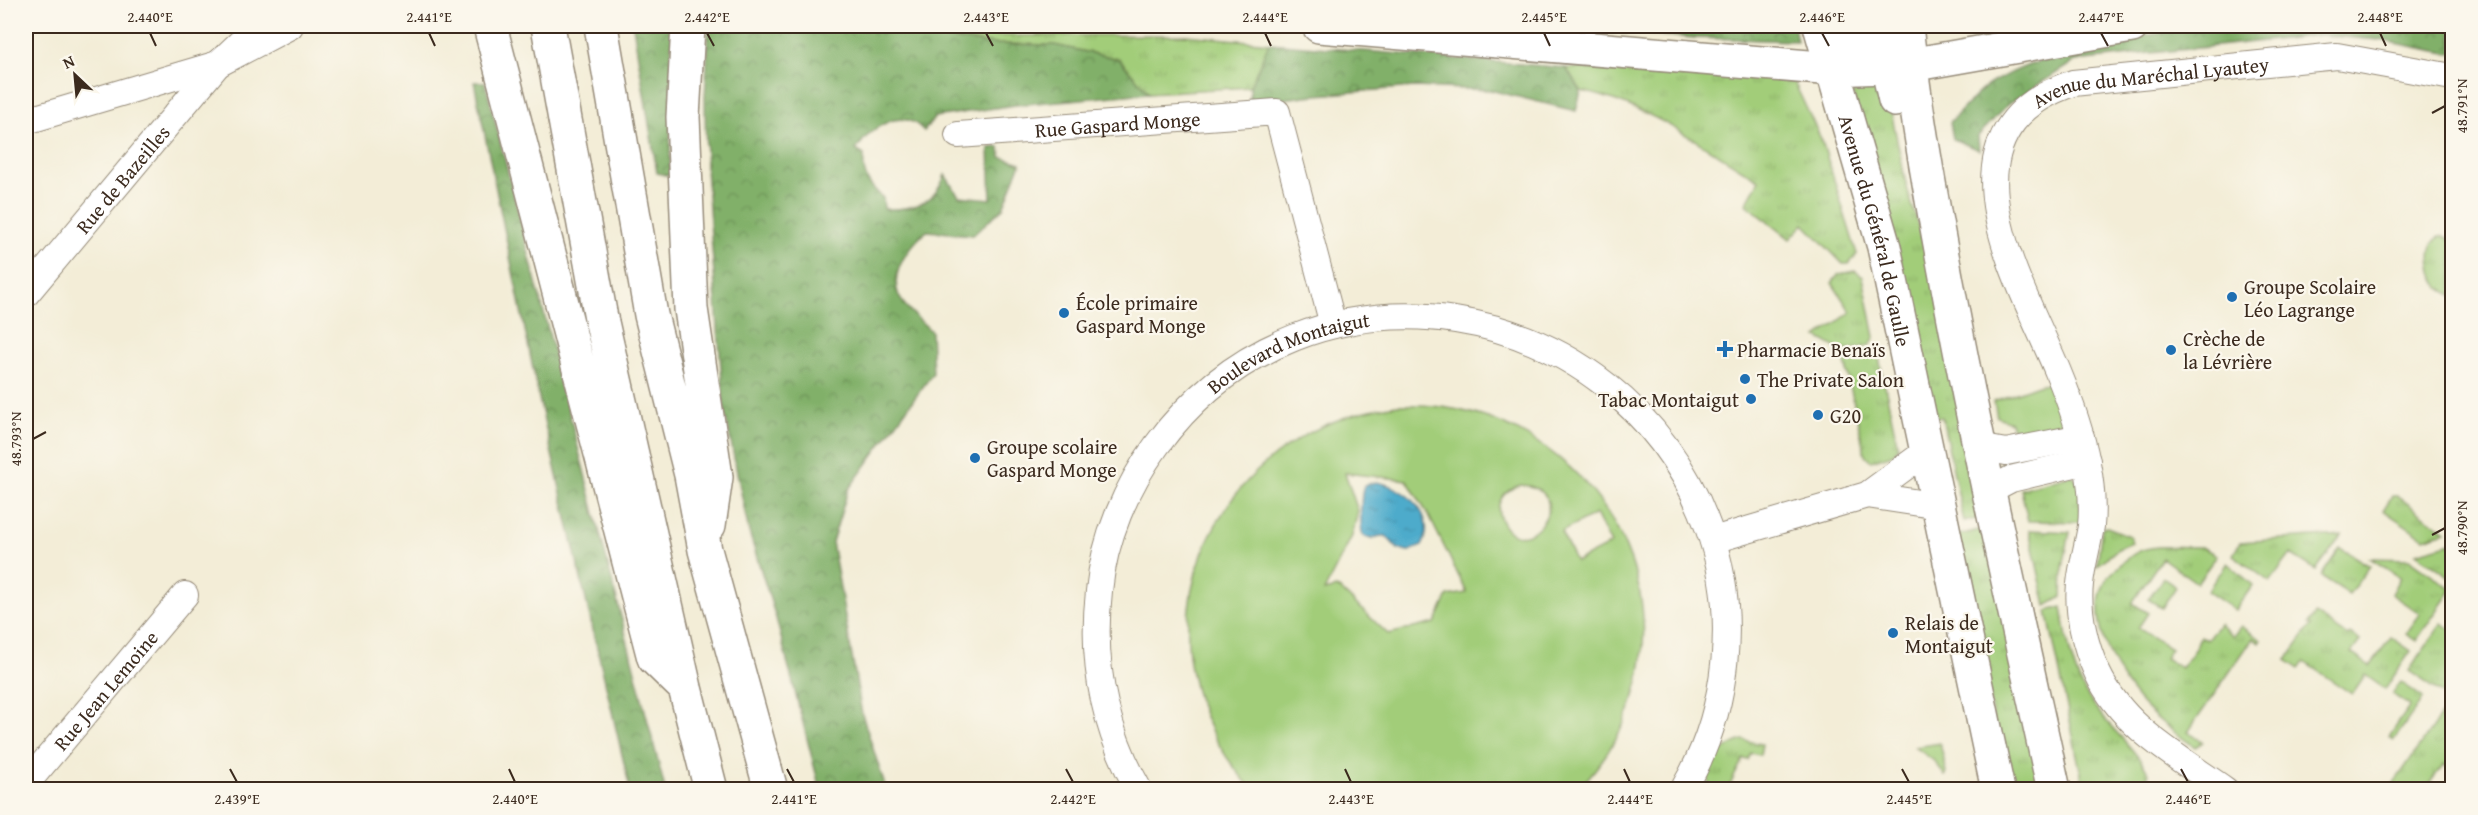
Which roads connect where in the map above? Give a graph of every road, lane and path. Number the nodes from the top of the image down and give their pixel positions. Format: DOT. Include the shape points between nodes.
graph roads {
  1 [pos="258,26"];
  2 [pos="290,26"];
  3 [pos="490,26"];
  4 [pos="548,26"];
  5 [pos="601,26"];
  6 [pos="688,26"];
  7 [pos="1319,26"];
  8 [pos="1820,26"];
  9 [pos="1852,26"];
  10 [pos="1878,26"];
  11 [pos="1906,26"];
  12 [pos="2132,26"];
  13 [pos="218,64"];
  14 [pos="1888,66"];
  15 [pos="1833,69"];
  16 [pos="2452,77"];
  17 [pos="150,82"];
  18 [pos="178,114"];
  19 [pos="26,121"];
  20 [pos="958,135"];
  21 [pos="26,294"];
  22 [pos="1333,325"];
  23 [pos="1978,447"];
  24 [pos="2084,449"];
  25 [pos="1927,451"];
  26 [pos="1988,491"];
  27 [pos="1867,495"];
  28 [pos="1939,506"];
  29 [pos="1713,540"];
  30 [pos="705,550"];
  31 [pos="185,595"];
  32 [pos="685,688"];
  33 [pos="26,784"];
  34 [pos="711,789"];
  35 [pos="771,789"];
  36 [pos="1139,789"];
  37 [pos="1683,789"];
  38 [pos="1998,789"];
  39 [pos="2054,789"];
  40 [pos="2225,789"];
  1 -- 13 [label="street, Rue de Bazeilles"];
  2 -- 13 [label="street"];
  3 -- 32 [label="main road" via="654,658"];
  4 -- 32 [label="main road" via="601,318"];
  5 -- 30 [label="main road" via="651,315 691,475"];
  6 -- 30 [label="main road" via="683,117 691,309 716,477"];
  7 -- 15 [label="main road"];
  8 -- 15 [label="main road, Avenue du Général de Gaulle"];
  9 -- 14 [label="main road"];
  10 -- 14 [label="main road"];
  11 -- 14 [label="main road"];
  12 -- 14 [label="main road" via="1936,63"];
  13 -- 17 [label="street"];
  13 -- 18 [label="street, Rue de Bazeilles"];
  14 -- 15 [label="main road"];
  14 -- 23 [label="main road" via="1930,195"];
  15 -- 25 [label="main road, Avenue du Général de Gaulle" via="1884,247"];
  16 -- 24 [label="street, Avenue du Maréchal Lyautey" via="2337,56 2073,83 2051,91 2016,116 2003,136 1996,160 1995,207 2008,256 2059,373"];
  17 -- 18 [label="street" via="164,90"];
  17 -- 19 [label="street"];
  18 -- 21 [label="street, Rue de Bazeilles"];
  20 -- 22 [label="street, Rue Gaspard Monge" via="1277,112"];
  22 -- 29 [label="street, Boulevard Montaigut" via="1386,316 1441,317 1512,332 1563,354 1622,397 1659,437 1689,483"];
  22 -- 36 [label="street, Boulevard Montaigut" via="1263,352 1203,394 1154,448 1118,516 1100,583 1097,659 1111,728"];
  23 -- 24 [label="street" via="2006,452"];
  23 -- 26 [label="main road"];
  24 -- 26 [label="street"];
  24 -- 40 [label="street, Avenue du Maréchal Lyautey" via="2091,487 2091,524 2080,591 2086,645 2097,673 2114,702 2138,729"];
  25 -- 27 [label="street"];
  25 -- 28 [label="main road, Avenue du Général de Gaulle"];
  26 -- 39 [label="main road"];
  27 -- 28 [label="street"];
  27 -- 29 [label="street"];
  28 -- 38 [label="main road, Avenue du Général de Gaulle"];
  29 -- 37 [label="street, Boulevard Montaigut" via="1725,605 1725,660 1712,723"];
  30 -- 35 [label="main road"];
  31 -- 33 [label="street, Rue Jean Lemoine"];
  32 -- 34 [label="main road"];
}
